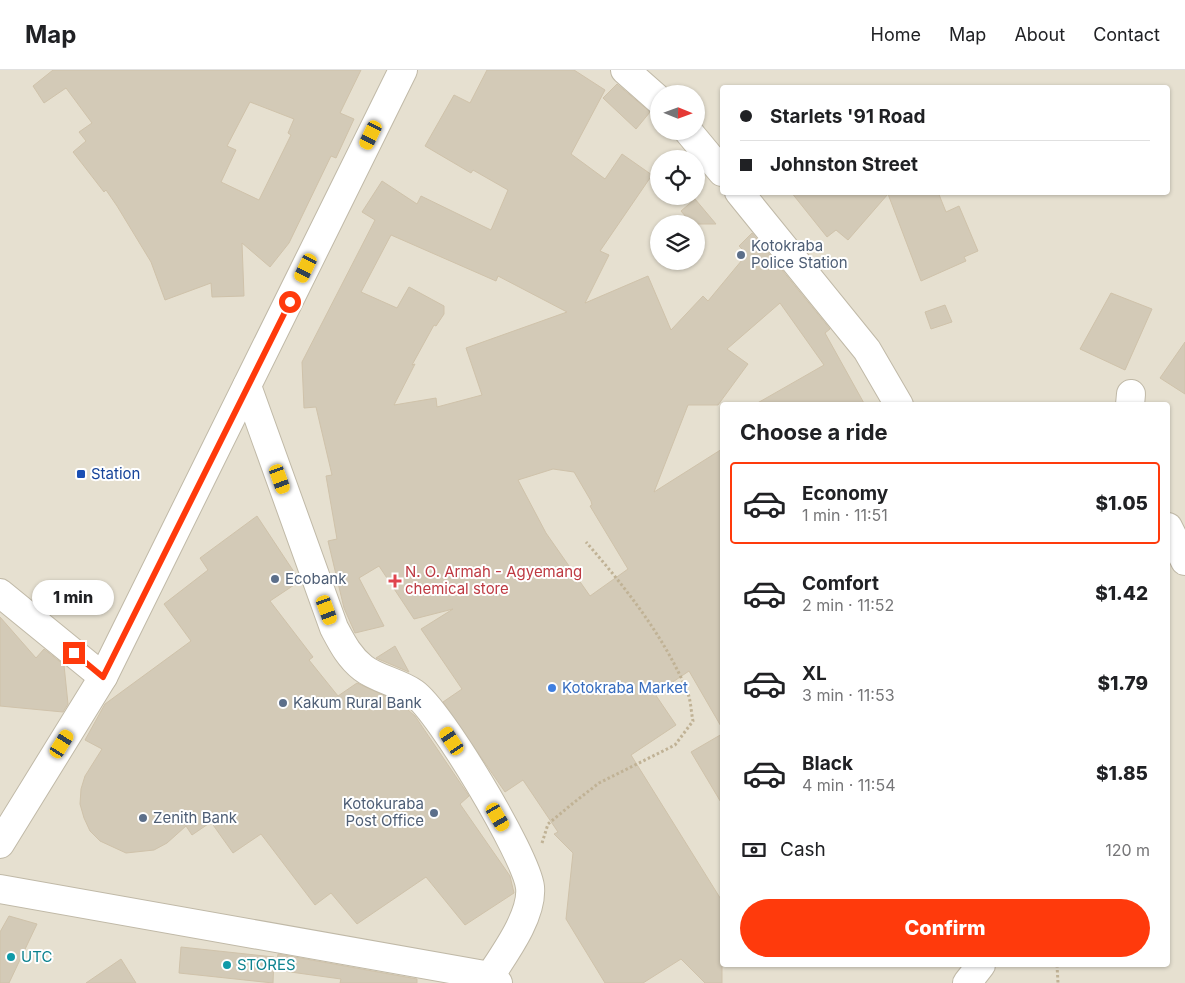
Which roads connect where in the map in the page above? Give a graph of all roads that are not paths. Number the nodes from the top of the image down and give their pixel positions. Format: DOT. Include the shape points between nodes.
graph roads {
  1 [pos="403,70"];
  2 [pos="625,70"];
  3 [pos="650,92"];
  4 [pos="695,140"];
  5 [pos="720,170"];
  6 [pos="741,195"];
  7 [pos="247,386"];
  8 [pos="897,402"];
  9 [pos="1170,531"];
  10 [pos="1185,561"];
  11 [pos="0,593"];
  12 [pos="103,677"];
  13 [pos="0,844"];
  14 [pos="0,889"];
  15 [pos="979,967"];
  16 [pos="494,979"];
  17 [pos="967,983"];
  1 -- 7 [label="street"];
  2 -- 3 [label="street"];
  4 -- 5 [label="street"];
  6 -- 8 [label="street" via="867,350"];
  7 -- 12 [label="street"];
  7 -- 16 [label="street" via="334,628 346,651 364,668 414,693 432,711 515,848 530,887 526,914"];
  9 -- 10 [label="street"];
  11 -- 12 [label="street"];
  12 -- 13 [label="street"];
  14 -- 16 [label="street"];
  15 -- 17 [label="street"];
}
